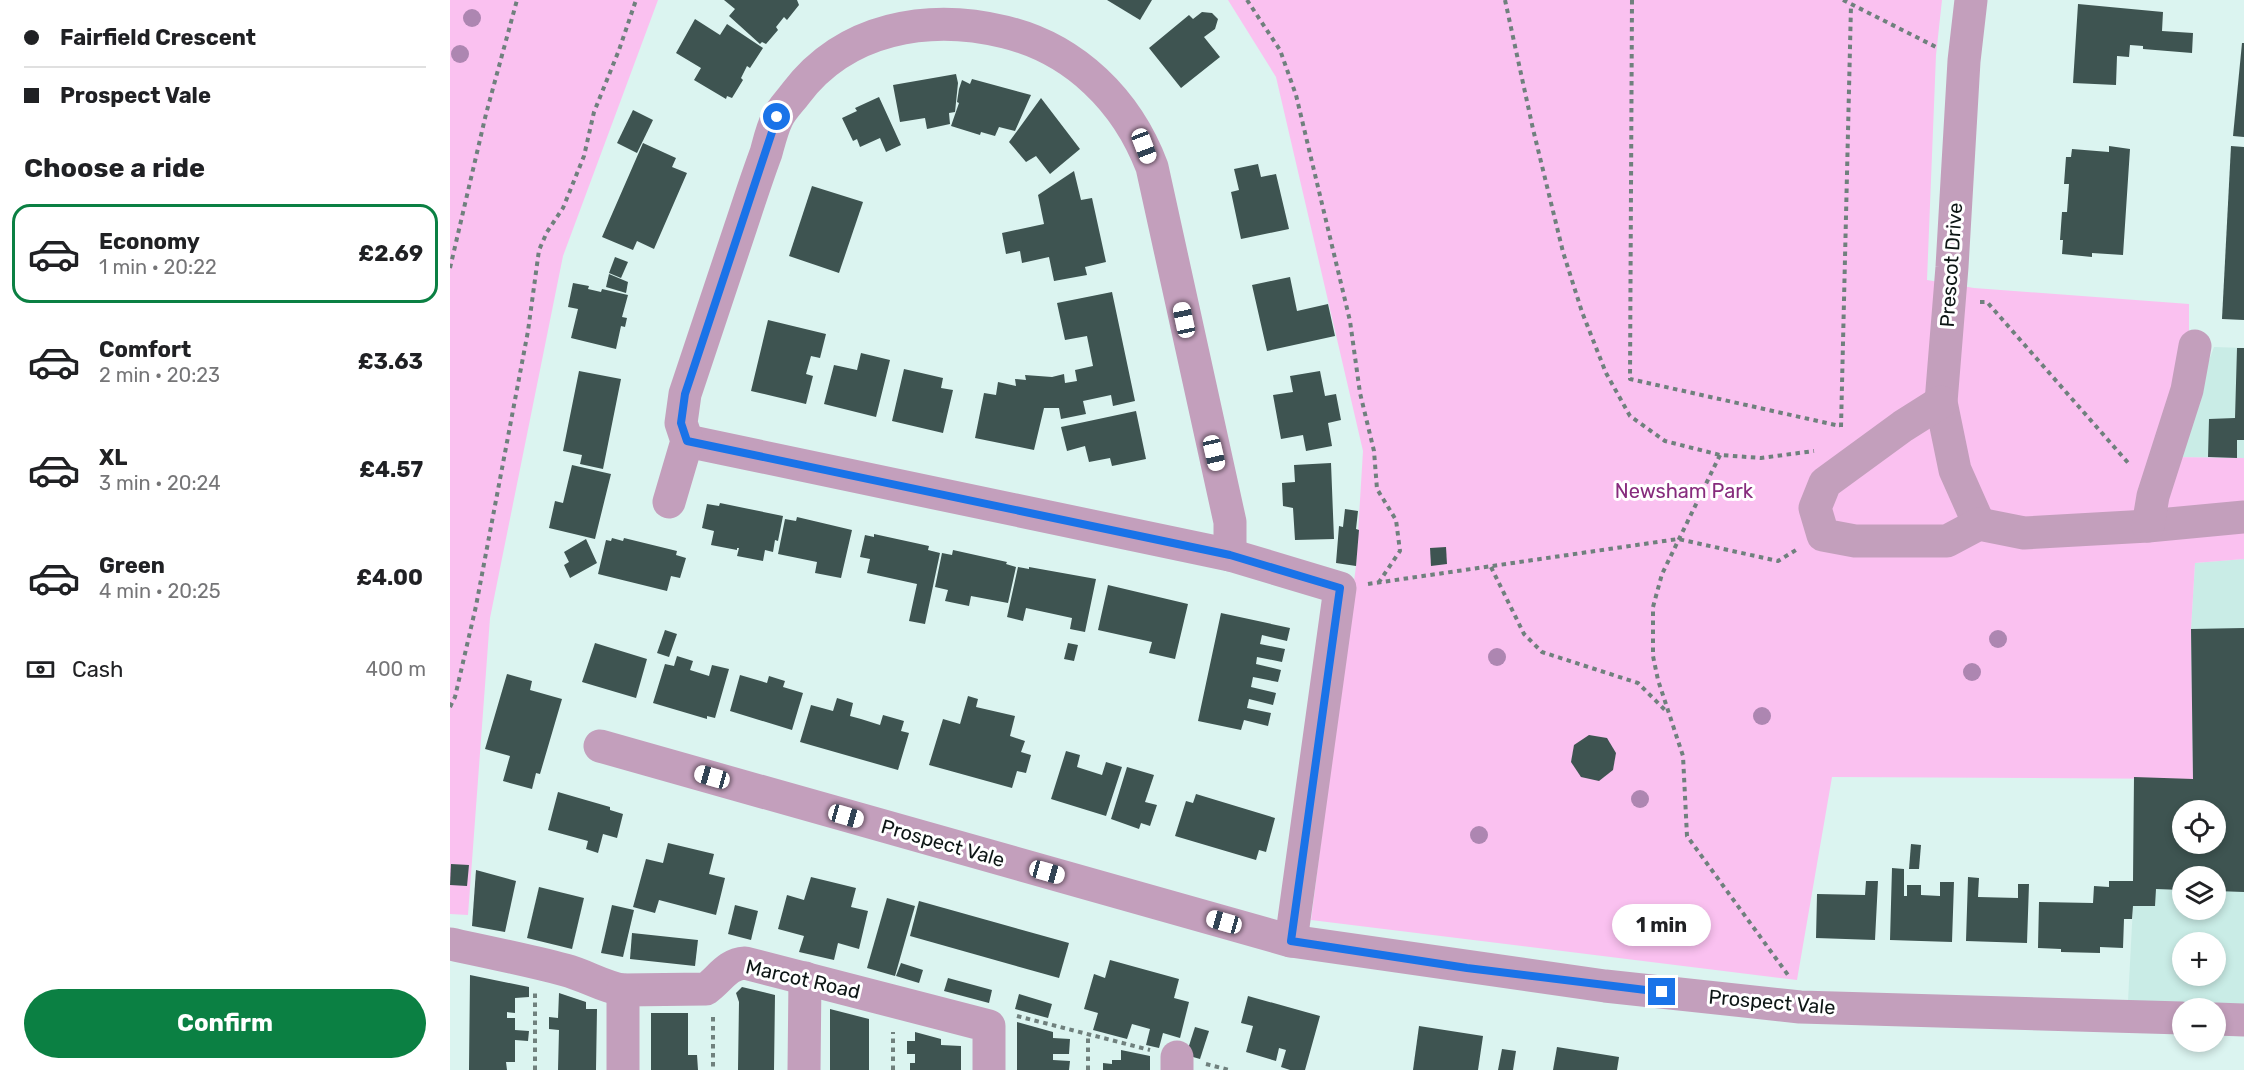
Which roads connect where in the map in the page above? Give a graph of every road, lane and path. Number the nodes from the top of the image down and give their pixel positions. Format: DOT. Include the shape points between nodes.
graph roads {
  1 [pos="517,0"];
  2 [pos="636,0"];
  3 [pos="1247,0"];
  4 [pos="1505,0"];
  5 [pos="1632,0"];
  6 [pos="1843,0"];
  7 [pos="1971,0"];
  8 [pos="1851,5"];
  9 [pos="1964,61"];
  10 [pos="450,268"];
  11 [pos="1950,299"];
  12 [pos="2195,346"];
  13 [pos="1941,402"];
  14 [pos="1840,426"];
  15 [pos="687,441"];
  16 [pos="1822,448"];
  17 [pos="1720,455"];
  18 [pos="1863,456"];
  19 [pos="669,502"];
  20 [pos="2151,511"];
  21 [pos="2244,517"];
  22 [pos="1979,524"];
  23 [pos="1823,535"];
  24 [pos="1678,539"];
  25 [pos="1230,555"];
  26 [pos="1491,567"];
  27 [pos="1379,582"];
  28 [pos="1340,588"];
  29 [pos="450,707"];
  30 [pos="1668,714"];
  31 [pos="600,746"];
  32 [pos="1291,941"];
  33 [pos="450,944"];
  34 [pos="536,963"];
  35 [pos="805,978"];
  36 [pos="706,989"];
  37 [pos="623,990"];
  38 [pos="1800,1006"];
  39 [pos="2172,1018"];
  40 [pos="2226,1019"];
  41 [pos="2244,1020"];
  42 [pos="989,1026"];
  43 [pos="1088,1034"];
  44 [pos="1177,1063"];
  45 [pos="535,1070"];
  46 [pos="623,1070"];
  47 [pos="713,1070"];
  48 [pos="804,1070"];
  49 [pos="989,1070"];
  50 [pos="1088,1070"];
  51 [pos="1229,1070"];
  1 -- 10 [label="path"];
  2 -- 29 [label="path" via="594,112 584,156 563,208 539,250 528,331 476,606"];
  3 -- 27 [label="path" via="1280,50 1296,95 1350,321 1360,393 1374,451 1377,489 1396,520 1400,551"];
  4 -- 17 [label="path" via="1563,252 1606,373 1630,416 1665,441"];
  5 -- 14 [label="path" via="1630,379"];
  6 -- 8 [label="path"];
  7 -- 9 [label="street, Prescot Drive"];
  8 -- 9 [label="path"];
  8 -- 14 [label="path"];
  9 -- 11 [label="street, Prescot Drive"];
  11 -- 13 [label="street, Prescot Drive"];
  11 -- 20 [label="path" via="1987,302 2144,482"];
  12 -- 20 [label="street" via="2187,390"];
  13 -- 18 [label="street"];
  13 -- 22 [label="street, Prescot Drive" via="1955,470"];
  14 -- 18 [label="path"];
  15 -- 19 [label="street"];
  15 -- 25 [label="street"];
  15 -- 25 [label="street" via="681,423 685,394 777,117 808,77 840,50 867,38 926,25 985,27 1039,43 1087,73 1120,107 1144,146 1152,167 1230,522"];
  16 -- 17 [label="path" via="1761,458"];
  17 -- 24 [label="path"];
  18 -- 23 [label="street" via="1825,483 1815,508"];
  20 -- 21 [label="street"];
  20 -- 22 [label="street" via="2024,533"];
  22 -- 23 [label="street" via="1947,541 1855,541"];
  23 -- 24 [label="path" via="1778,561"];
  24 -- 26 [label="path"];
  24 -- 30 [label="path" via="1653,607 1653,656"];
  25 -- 28 [label="street"];
  26 -- 27 [label="path"];
  26 -- 30 [label="path" via="1524,634 1542,652 1638,683"];
  27 -- 28 [label="path"];
  28 -- 32 [label="street"];
  30 -- 38 [label="path" via="1683,756 1687,836 1791,979"];
  31 -- 32 [label="street, Prospect Vale"];
  32 -- 38 [label="street, Prospect Vale" via="1605,986"];
  33 -- 34 [label="street"];
  34 -- 37 [label="street"];
  34 -- 45 [label="path"];
  35 -- 36 [label="street, Marcot Road" via="736,963"];
  35 -- 42 [label="street, Marcot Road"];
  35 -- 48 [label="street"];
  36 -- 37 [label="street"];
  36 -- 47 [label="path" via="713,1009"];
  37 -- 46 [label="street"];
  38 -- 39 [label="street, Prospect Vale"];
  40 -- 41 [label="street"];
  42 -- 43 [label="path" via="1014,1015"];
  42 -- 49 [label="street"];
  43 -- 44 [label="path"];
  43 -- 50 [label="path"];
  44 -- 51 [label="path"];
}
